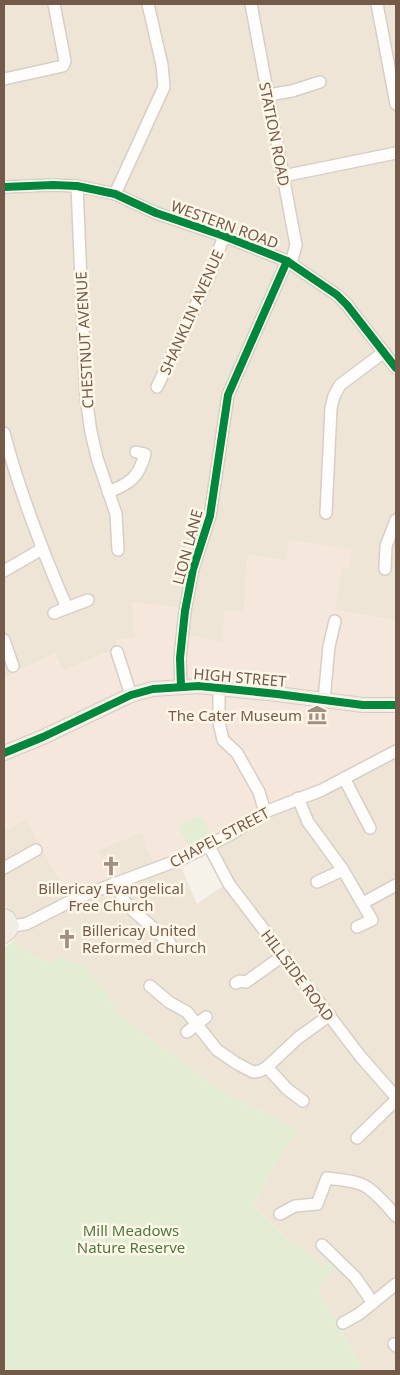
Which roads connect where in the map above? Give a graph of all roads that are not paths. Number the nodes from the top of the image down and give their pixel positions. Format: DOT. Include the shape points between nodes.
graph roads {
  1 [pos="54,4"];
  2 [pos="148,4"];
  3 [pos="251,4"];
  4 [pos="376,4"];
  5 [pos="391,48"];
  6 [pos="4,79"];
  7 [pos="320,82"];
  8 [pos="268,96"];
  9 [pos="396,104"];
  10 [pos="396,153"];
  11 [pos="284,176"];
  12 [pos="77,186"];
  13 [pos="4,187"];
  14 [pos="115,194"];
  15 [pos="224,236"];
  16 [pos="289,262"];
  17 [pos="384,352"];
  18 [pos="396,368"];
  19 [pos="157,388"];
  20 [pos="225,416"];
  21 [pos="4,433"];
  22 [pos="143,450"];
  23 [pos="108,492"];
  24 [pos="326,513"];
  25 [pos="396,520"];
  26 [pos="42,549"];
  27 [pos="118,550"];
  28 [pos="385,569"];
  29 [pos="4,570"];
  30 [pos="88,600"];
  31 [pos="67,608"];
  32 [pos="54,613"];
  33 [pos="336,621"];
  34 [pos="4,640"];
  35 [pos="117,652"];
  36 [pos="13,666"];
  37 [pos="181,686"];
  38 [pos="218,688"];
  39 [pos="131,695"];
  40 [pos="324,700"];
  41 [pos="396,705"];
  42 [pos="396,752"];
  43 [pos="4,753"];
  44 [pos="344,778"];
  45 [pos="298,798"];
  46 [pos="265,812"];
  47 [pos="370,828"];
  48 [pos="209,846"];
  49 [pos="36,850"];
  50 [pos="4,868"];
  51 [pos="343,870"];
  52 [pos="317,882"];
  53 [pos="114,884"];
  54 [pos="396,885"];
  55 [pos="364,903"];
  56 [pos="357,927"];
  57 [pos="5,930"];
  58 [pos="170,943"];
  59 [pos="284,955"];
  60 [pos="236,983"];
  61 [pos="150,986"];
  62 [pos="330,1015"];
  63 [pos="206,1017"];
  64 [pos="197,1025"];
  65 [pos="187,1032"];
  66 [pos="267,1067"];
  67 [pos="396,1098"];
  68 [pos="303,1101"];
  69 [pos="357,1138"];
  70 [pos="280,1214"];
  71 [pos="396,1216"];
  72 [pos="321,1261"];
  73 [pos="396,1284"];
  74 [pos="373,1303"];
  75 [pos="343,1324"];
  1 -- 6 [label="street" via="65,61 63,66"];
  2 -- 14 [label="street" via="164,87"];
  3 -- 8 [label="street, STATION ROAD"];
  4 -- 5 [label="street"];
  5 -- 9 [label="street"];
  7 -- 8 [label="street"];
  8 -- 11 [label="street, STATION ROAD"];
  10 -- 11 [label="street"];
  11 -- 16 [label="street, STATION ROAD" via="296,245"];
  12 -- 13 [label="street, WESTERN ROAD"];
  12 -- 14 [label="street, WESTERN ROAD"];
  12 -- 23 [label="street, CHESTNUT AVENUE" via="86,398 95,449"];
  14 -- 15 [label="street, WESTERN ROAD" via="156,213"];
  15 -- 16 [label="street, WESTERN ROAD"];
  15 -- 19 [label="street, SHANKLIN AVENUE" via="209,277"];
  16 -- 17 [label="street, WESTERN ROAD" via="337,295"];
  16 -- 20 [label="street, STATION ROAD" via="228,395"];
  17 -- 18 [label="street, WESTERN ROAD"];
  17 -- 24 [label="street" via="340,385 334,396"];
  20 -- 37 [label="street, LION LANE" via="210,516 193,569 185,611"];
  21 -- 26 [label="street" via="16,480"];
  22 -- 23 [label="street" via="141,468 134,478"];
  23 -- 27 [label="street, CHESTNUT AVENUE" via="116,514"];
  25 -- 28 [label="street" via="383,545"];
  26 -- 29 [label="street"];
  26 -- 31 [label="street"];
  30 -- 31 [label="street"];
  31 -- 32 [label="street"];
  33 -- 40 [label="street" via="329,646"];
  34 -- 36 [label="street"];
  35 -- 39 [label="street"];
  37 -- 38 [label="main road, HIGH STREET"];
  37 -- 39 [label="main road, HIGH STREET"];
  38 -- 40 [label="main road, HIGH STREET"];
  38 -- 46 [label="street" via="218,722 223,740 237,753"];
  39 -- 43 [label="main road, HIGH STREET"];
  40 -- 41 [label="main road, HIGH STREET"];
  42 -- 44 [label="street, CHAPEL STREET"];
  44 -- 45 [label="street, CHAPEL STREET"];
  44 -- 47 [label="street"];
  45 -- 46 [label="street, CHAPEL STREET"];
  45 -- 51 [label="street" via="316,833"];
  46 -- 48 [label="street, CHAPEL STREET"];
  48 -- 53 [label="street, CHAPEL STREET"];
  48 -- 59 [label="street, HILLSIDE ROAD" via="229,884"];
  49 -- 50 [label="street"];
  51 -- 52 [label="street"];
  51 -- 55 [label="street"];
  53 -- 57 [label="street, CHAPEL STREET"];
  53 -- 58 [label="street" via="128,906"];
  54 -- 55 [label="street"];
  55 -- 56 [label="street" via="372,920"];
  59 -- 60 [label="street" via="246,982"];
  59 -- 62 [label="street, HILLSIDE ROAD"];
  61 -- 64 [label="street" via="186,1012"];
  62 -- 66 [label="street" via="298,1038"];
  62 -- 67 [label="street, HILLSIDE ROAD"];
  63 -- 64 [label="street"];
  64 -- 65 [label="street"];
  64 -- 66 [label="street" via="217,1050 243,1067 253,1072"];
  66 -- 68 [label="street"];
  67 -- 69 [label="street"];
  70 -- 71 [label="street" via="295,1206 318,1204 326,1178 365,1186"];
  72 -- 74 [label="street" via="326,1249 355,1277"];
  73 -- 74 [label="street"];
  74 -- 75 [label="street"];
}
